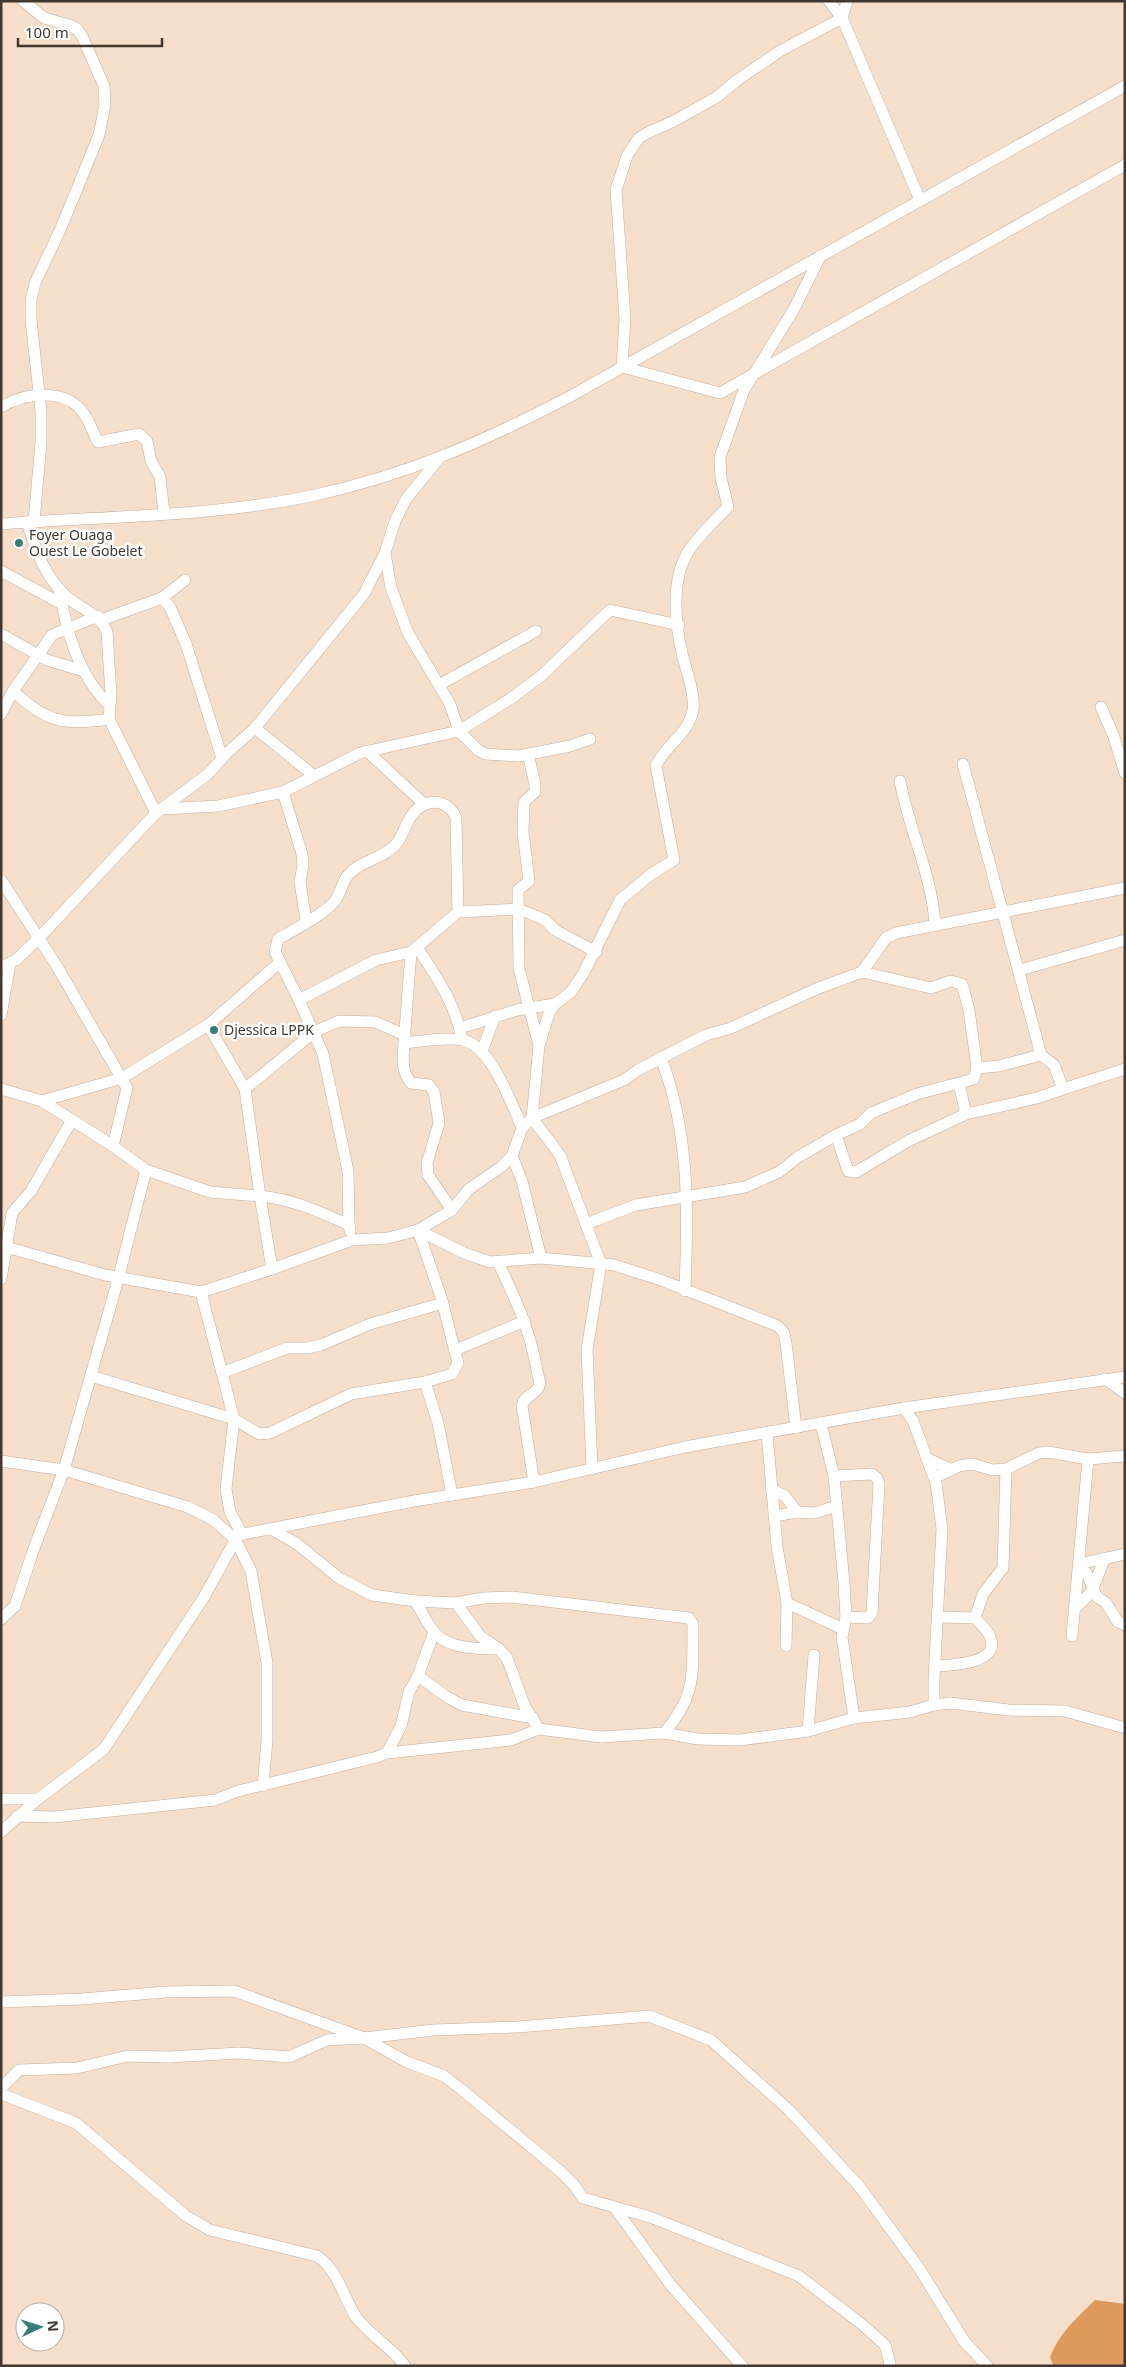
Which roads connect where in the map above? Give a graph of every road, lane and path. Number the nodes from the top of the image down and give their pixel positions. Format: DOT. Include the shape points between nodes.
graph roads {
  1 [pos="23,1"];
  2 [pos="829,1"];
  3 [pos="847,1"];
  4 [pos="842,18"];
  5 [pos="1125,86"];
  6 [pos="1125,165"];
  7 [pos="920,200"];
  8 [pos="821,255"];
  9 [pos="622,367"];
  10 [pos="755,372"];
  11 [pos="39,395"];
  12 [pos="1,408"];
  13 [pos="438,460"];
  14 [pos="164,513"];
  15 [pos="30,522"];
  16 [pos="1,524"];
  17 [pos="385,552"];
  18 [pos="1,571"];
  19 [pos="185,580"];
  20 [pos="59,588"];
  21 [pos="162,598"];
  22 [pos="62,604"];
  23 [pos="99,618"];
  24 [pos="678,625"];
  25 [pos="66,628"];
  26 [pos="536,631"];
  27 [pos="1,634"];
  28 [pos="36,656"];
  29 [pos="84,671"];
  30 [pos="440,685"];
  31 [pos="13,690"];
  32 [pos="109,706"];
  33 [pos="1101,707"];
  34 [pos="1,714"];
  35 [pos="108,719"];
  36 [pos="255,728"];
  37 [pos="460,731"];
  38 [pos="590,739"];
  39 [pos="367,751"];
  40 [pos="528,754"];
  41 [pos="222,758"];
  42 [pos="963,764"];
  43 [pos="1125,773"];
  44 [pos="314,776"];
  45 [pos="900,781"];
  46 [pos="283,792"];
  47 [pos="424,804"];
  48 [pos="159,811"];
  49 [pos="1,880"];
  50 [pos="1125,888"];
  51 [pos="519,909"];
  52 [pos="458,912"];
  53 [pos="1005,913"];
  54 [pos="306,921"];
  55 [pos="935,924"];
  56 [pos="38,939"];
  57 [pos="1125,940"];
  58 [pos="414,949"];
  59 [pos="596,952"];
  60 [pos="280,962"];
  61 [pos="6,965"];
  62 [pos="1020,970"];
  63 [pos="862,972"];
  64 [pos="300,1000"];
  65 [pos="555,1004"];
  66 [pos="528,1008"];
  67 [pos="1,1015"];
  68 [pos="495,1016"];
  69 [pos="208,1025"];
  70 [pos="314,1032"];
  71 [pos="461,1034"];
  72 [pos="405,1039"];
  73 [pos="539,1046"];
  74 [pos="482,1051"];
  75 [pos="1041,1055"];
  76 [pos="661,1058"];
  77 [pos="978,1068"];
  78 [pos="1125,1069"];
  79 [pos="122,1078"];
  80 [pos="959,1084"];
  81 [pos="1,1089"];
  82 [pos="245,1089"];
  83 [pos="1063,1089"];
  84 [pos="42,1101"];
  85 [pos="966,1114"];
  86 [pos="532,1118"];
  87 [pos="72,1120"];
  88 [pos="522,1128"];
  89 [pos="836,1135"];
  90 [pos="113,1146"];
  91 [pos="512,1156"];
  92 [pos="146,1170"];
  93 [pos="687,1195"];
  94 [pos="260,1196"];
  95 [pos="452,1210"];
  96 [pos="7,1215"];
  97 [pos="586,1224"];
  98 [pos="350,1225"];
  99 [pos="418,1230"];
  100 [pos="352,1240"];
  101 [pos="3,1245"];
  102 [pos="540,1258"];
  103 [pos="498,1262"];
  104 [pos="601,1264"];
  105 [pos="272,1270"];
  106 [pos="120,1276"];
  107 [pos="1,1279"];
  108 [pos="685,1290"];
  109 [pos="201,1292"];
  110 [pos="443,1303"];
  111 [pos="525,1321"];
  112 [pos="455,1350"];
  113 [pos="222,1373"];
  114 [pos="91,1376"];
  115 [pos="1125,1377"];
  116 [pos="1105,1379"];
  117 [pos="425,1382"];
  118 [pos="1125,1393"];
  119 [pos="904,1408"];
  120 [pos="234,1419"];
  121 [pos="821,1424"];
  122 [pos="796,1428"];
  123 [pos="767,1433"];
  124 [pos="1125,1456"];
  125 [pos="926,1458"];
  126 [pos="1088,1459"];
  127 [pos="1,1460"];
  128 [pos="592,1469"];
  129 [pos="1006,1469"];
  130 [pos="64,1470"];
  131 [pos="952,1470"];
  132 [pos="834,1476"];
  133 [pos="934,1478"];
  134 [pos="534,1482"];
  135 [pos="771,1489"];
  136 [pos="452,1495"];
  137 [pos="837,1506"];
  138 [pos="798,1512"];
  139 [pos="774,1516"];
  140 [pos="271,1529"];
  141 [pos="238,1536"];
  142 [pos="1125,1554"];
  143 [pos="1104,1560"];
  144 [pos="1079,1564"];
  145 [pos="1092,1591"];
  146 [pos="415,1601"];
  147 [pos="456,1603"];
  148 [pos="787,1603"];
  149 [pos="1074,1610"];
  150 [pos="846,1617"];
  151 [pos="939,1617"];
  152 [pos="975,1618"];
  153 [pos="1,1619"];
  154 [pos="1125,1624"];
  155 [pos="843,1629"];
  156 [pos="434,1632"];
  157 [pos="1072,1636"];
  158 [pos="786,1646"];
  159 [pos="499,1649"];
  160 [pos="814,1655"];
  161 [pos="935,1666"];
  162 [pos="418,1676"];
  163 [pos="934,1705"];
  164 [pos="532,1718"];
  165 [pos="854,1718"];
  166 [pos="1125,1728"];
  167 [pos="539,1729"];
  168 [pos="808,1731"];
  169 [pos="664,1733"];
  170 [pos="387,1753"];
  171 [pos="263,1786"];
  172 [pos="1,1799"];
  173 [pos="38,1799"];
  174 [pos="18,1816"];
  175 [pos="1,1832"];
  176 [pos="1,2002"];
  177 [pos="364,2038"];
  178 [pos="1,2088"];
  179 [pos="1,2094"];
  180 [pos="615,2208"];
  181 [pos="405,2366"];
  182 [pos="742,2366"];
  183 [pos="889,2366"];
  184 [pos="987,2366"];
  1 -- 11 [label="street" via="44,18 77,29 104,86 105,105 99,134 62,228 35,283 31,300"];
  2 -- 4 [label="street"];
  3 -- 4 [label="street"];
  4 -- 7 [label="street"];
  4 -- 9 [label="street" via="780,51 717,97 647,133 638,139 627,156 616,190 625,319"];
  5 -- 7 [label="street"];
  6 -- 10 [label="street"];
  7 -- 8 [label="street"];
  8 -- 9 [label="street"];
  8 -- 10 [label="street" via="794,309"];
  9 -- 10 [label="street" via="720,393"];
  9 -- 13 [label="street" via="508,429"];
  10 -- 24 [label="street" via="744,390 720,457 720,478 728,507 686,554 679,576"];
  11 -- 12 [label="street"];
  11 -- 14 [label="street" via="66,398 84,413 98,442 139,434 147,441 151,461 160,477"];
  11 -- 15 [label="street" via="41,443"];
  13 -- 14 [label="street" via="310,496"];
  13 -- 17 [label="street" via="406,498"];
  14 -- 15 [label="street"];
  15 -- 16 [label="street"];
  15 -- 20 [label="street" via="37,554"];
  17 -- 30 [label="street" via="388,577 400,616"];
  17 -- 36 [label="street" via="364,594"];
  18 -- 22 [label="street"];
  19 -- 21 [label="street"];
  20 -- 22 [label="street"];
  20 -- 23 [label="street"];
  21 -- 23 [label="street"];
  21 -- 41 [label="street" via="170,607 186,644"];
  22 -- 25 [label="street"];
  23 -- 25 [label="street"];
  23 -- 32 [label="street" via="107,632"];
  24 -- 37 [label="street" via="610,610 541,676"];
  24 -- 59 [label="street" via="693,710 686,728 656,766 674,860 620,900"];
  25 -- 28 [label="street" via="52,635"];
  25 -- 29 [label="street"];
  26 -- 30 [label="street"];
  27 -- 28 [label="street"];
  28 -- 29 [label="street"];
  28 -- 31 [label="street"];
  29 -- 32 [label="street" via="98,695"];
  30 -- 37 [label="street"];
  31 -- 34 [label="street"];
  31 -- 35 [label="street" via="31,708 58,720 81,723"];
  32 -- 35 [label="street"];
  33 -- 43 [label="street"];
  35 -- 48 [label="street"];
  36 -- 41 [label="street"];
  36 -- 44 [label="street"];
  37 -- 39 [label="street"];
  37 -- 40 [label="street" via="485,754"];
  38 -- 40 [label="street"];
  39 -- 44 [label="street"];
  39 -- 47 [label="street"];
  40 -- 51 [label="street" via="535,792 524,802 523,832 529,882 518,890"];
  41 -- 48 [label="street" via="208,774"];
  42 -- 53 [label="street"];
  44 -- 46 [label="street"];
  45 -- 55 [label="street" via="930,885"];
  46 -- 48 [label="street" via="218,806"];
  46 -- 54 [label="street" via="304,865 300,882"];
  47 -- 52 [label="street" via="449,806 456,818"];
  47 -- 54 [label="street" via="408,820 397,844 351,872 328,910"];
  48 -- 56 [label="street"];
  49 -- 56 [label="street"];
  50 -- 53 [label="street"];
  51 -- 52 [label="street"];
  51 -- 59 [label="street" via="545,920 555,930"];
  51 -- 66 [label="street" via="520,969"];
  52 -- 58 [label="street"];
  53 -- 55 [label="street"];
  53 -- 62 [label="street"];
  54 -- 60 [label="street" via="278,939 275,952"];
  55 -- 63 [label="street" via="886,938"];
  56 -- 61 [label="street"];
  56 -- 79 [label="street"];
  57 -- 62 [label="street"];
  58 -- 64 [label="street" via="376,960"];
  58 -- 71 [label="street" via="449,996"];
  58 -- 72 [label="street"];
  59 -- 65 [label="street" via="570,992"];
  60 -- 64 [label="street"];
  60 -- 69 [label="street"];
  61 -- 67 [label="street"];
  62 -- 75 [label="street"];
  63 -- 76 [label="street" via="731,1028 706,1035"];
  63 -- 77 [label="street" via="931,988 951,982 962,984"];
  64 -- 70 [label="street"];
  65 -- 66 [label="street"];
  65 -- 73 [label="street"];
  66 -- 68 [label="street"];
  66 -- 73 [label="street"];
  68 -- 71 [label="street"];
  68 -- 74 [label="street"];
  69 -- 79 [label="street"];
  69 -- 82 [label="street"];
  70 -- 72 [label="street" via="339,1021 351,1020 375,1022"];
  70 -- 82 [label="street"];
  70 -- 98 [label="street" via="323,1054 348,1171"];
  71 -- 72 [label="street"];
  71 -- 74 [label="street"];
  72 -- 95 [label="street" via="403,1067 409,1080 429,1085 434,1092 439,1127 427,1169"];
  73 -- 86 [label="street"];
  74 -- 88 [label="street" via="503,1086"];
  75 -- 77 [label="street"];
  75 -- 83 [label="street" via="1054,1065"];
  76 -- 86 [label="street" via="624,1080"];
  76 -- 93 [label="street" via="682,1132"];
  77 -- 80 [label="street" via="974,1079"];
  78 -- 83 [label="street"];
  79 -- 84 [label="street"];
  79 -- 90 [label="street" via="127,1088"];
  80 -- 85 [label="street"];
  80 -- 89 [label="street" via="916,1094 871,1113 860,1124"];
  81 -- 84 [label="street"];
  82 -- 94 [label="street"];
  83 -- 85 [label="street"];
  84 -- 87 [label="street"];
  85 -- 89 [label="street" via="908,1141 856,1172 848,1171"];
  86 -- 88 [label="street"];
  86 -- 97 [label="street" via="560,1155"];
  87 -- 90 [label="street"];
  87 -- 96 [label="street" via="31,1191"];
  88 -- 91 [label="street"];
  89 -- 93 [label="street" via="779,1172 745,1187"];
  90 -- 92 [label="street"];
  91 -- 95 [label="street" via="469,1189"];
  91 -- 102 [label="street" via="522,1182"];
  92 -- 94 [label="street" via="210,1192"];
  92 -- 106 [label="street"];
  93 -- 97 [label="street" via="636,1205"];
  93 -- 108 [label="street"];
  94 -- 98 [label="street" via="282,1198"];
  94 -- 105 [label="street"];
  95 -- 99 [label="street"];
  96 -- 101 [label="street"];
  97 -- 104 [label="street"];
  98 -- 100 [label="street"];
  99 -- 100 [label="street" via="388,1238"];
  99 -- 103 [label="street" via="481,1260"];
  99 -- 110 [label="street"];
  100 -- 105 [label="street"];
  101 -- 106 [label="street" via="105,1275"];
  101 -- 107 [label="street"];
  102 -- 103 [label="street"];
  102 -- 104 [label="street"];
  103 -- 111 [label="street"];
  104 -- 108 [label="street" via="614,1265"];
  104 -- 128 [label="street" via="587,1349"];
  105 -- 109 [label="street"];
  106 -- 109 [label="street"];
  106 -- 114 [label="street"];
  108 -- 122 [label="street" via="763,1319 784,1333"];
  109 -- 113 [label="street"];
  110 -- 112 [label="street"];
  110 -- 113 [label="street" via="370,1324 321,1345 287,1348"];
  111 -- 112 [label="street"];
  111 -- 134 [label="street" via="539,1383 522,1406"];
  112 -- 117 [label="street" via="458,1363 452,1374"];
  113 -- 120 [label="street"];
  114 -- 120 [label="street"];
  114 -- 130 [label="street"];
  115 -- 116 [label="street"];
  116 -- 118 [label="street"];
  116 -- 119 [label="street"];
  117 -- 120 [label="street" via="351,1394 270,1434 259,1434"];
  117 -- 136 [label="street" via="438,1423"];
  119 -- 121 [label="street"];
  119 -- 125 [label="street" via="913,1421"];
  120 -- 141 [label="street" via="226,1489"];
  121 -- 122 [label="street"];
  121 -- 132 [label="street"];
  122 -- 123 [label="street"];
  123 -- 128 [label="street" via="684,1447"];
  123 -- 135 [label="street"];
  124 -- 126 [label="street"];
  125 -- 131 [label="street"];
  125 -- 133 [label="street"];
  126 -- 129 [label="street" via="1039,1453"];
  126 -- 144 [label="street"];
  127 -- 130 [label="street"];
  128 -- 134 [label="street"];
  129 -- 131 [label="street" via="993,1470 972,1464"];
  129 -- 152 [label="street" via="1003,1568 983,1594"];
  130 -- 141 [label="street" via="188,1507"];
  130 -- 153 [label="street" via="15,1606"];
  131 -- 133 [label="street"];
  132 -- 137 [label="street"];
  132 -- 150 [label="street" via="872,1474 879,1484 872,1613 863,1619"];
  133 -- 151 [label="street" via="942,1529"];
  134 -- 136 [label="street"];
  135 -- 138 [label="street" via="785,1496"];
  135 -- 139 [label="street"];
  136 -- 140 [label="street"];
  137 -- 138 [label="street" via="814,1513"];
  137 -- 150 [label="street"];
  138 -- 139 [label="street"];
  139 -- 148 [label="street"];
  140 -- 141 [label="street"];
  140 -- 146 [label="street" via="296,1543 339,1578 372,1595"];
  141 -- 171 [label="street" via="251,1571 267,1663 267,1740"];
  141 -- 173 [label="street" via="204,1597 104,1749"];
  142 -- 143 [label="street"];
  143 -- 144 [label="street"];
  143 -- 145 [label="street"];
  144 -- 145 [label="street" via="1087,1574"];
  144 -- 149 [label="street"];
  145 -- 149 [label="street"];
  145 -- 154 [label="street" via="1106,1603 1118,1622"];
  146 -- 147 [label="street"];
  146 -- 156 [label="street"];
  147 -- 159 [label="street" via="480,1636"];
  147 -- 169 [label="street" via="512,1597 690,1618 693,1624 690,1690 679,1716"];
  148 -- 155 [label="street"];
  148 -- 158 [label="street"];
  149 -- 157 [label="street"];
  150 -- 155 [label="street"];
  151 -- 152 [label="street"];
  151 -- 161 [label="street"];
  152 -- 161 [label="street" via="990,1637 992,1645 986,1656 957,1665"];
  155 -- 165 [label="street"];
  156 -- 159 [label="street" via="451,1644"];
  156 -- 162 [label="street"];
  159 -- 164 [label="street" via="507,1658"];
  160 -- 168 [label="street"];
  161 -- 163 [label="street"];
  162 -- 164 [label="street" via="446,1698 462,1705"];
  162 -- 170 [label="street" via="409,1692 401,1726"];
  163 -- 165 [label="street" via="910,1712"];
  163 -- 166 [label="street" via="950,1703 1009,1710 1065,1711"];
  164 -- 167 [label="street"];
  165 -- 168 [label="street"];
  167 -- 169 [label="street" via="601,1736"];
  167 -- 170 [label="street" via="511,1740"];
  168 -- 169 [label="street" via="725,1741"];
  170 -- 171 [label="street" via="363,1762"];
  171 -- 174 [label="street" via="215,1800 54,1817"];
  172 -- 173 [label="street"];
  173 -- 174 [label="street"];
  174 -- 175 [label="street"];
  176 -- 177 [label="street" via="165,1992 234,1992"];
  177 -- 178 [label="street" via="327,2040 289,2057 238,2053 128,2056 77,2068 19,2070"];
  177 -- 180 [label="street" via="407,2062 444,2076 560,2171 583,2198"];
  177 -- 184 [label="street" via="434,2030 648,2016 712,2040 789,2110 858,2186 919,2268 964,2341"];
  179 -- 181 [label="street" via="76,2123 186,2216 210,2230 317,2256 325,2262 356,2317"];
  180 -- 182 [label="street" via="670,2284"];
  180 -- 183 [label="street" via="650,2217 799,2276 885,2345"];
}
